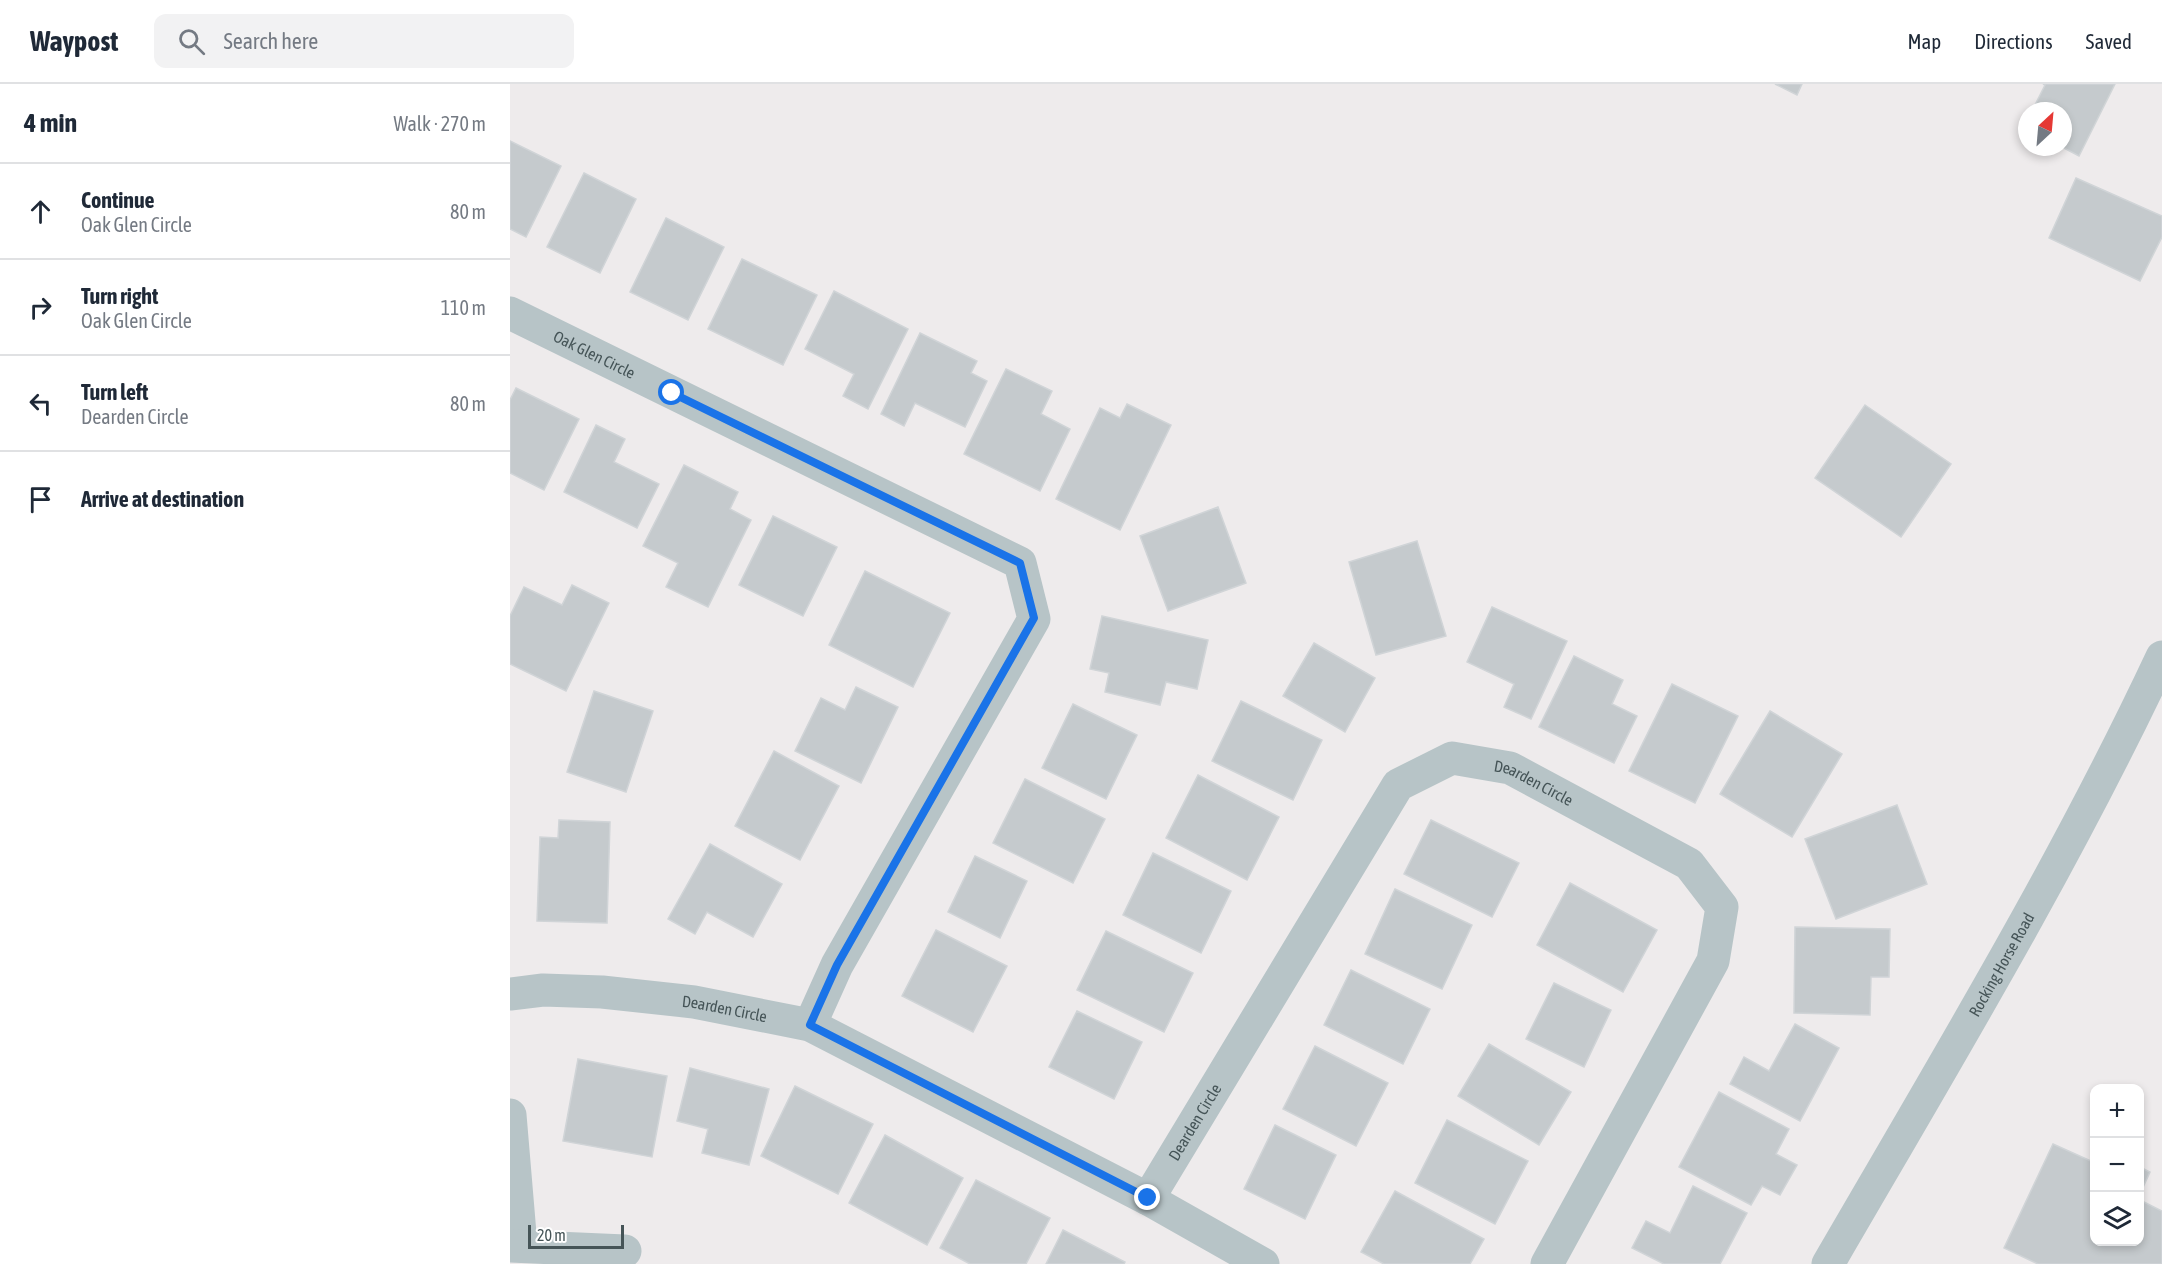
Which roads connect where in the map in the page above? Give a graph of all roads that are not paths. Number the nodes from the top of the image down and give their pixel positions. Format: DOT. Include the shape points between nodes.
graph roads {
  1 [pos="510,313"];
  2 [pos="2162,657"];
  3 [pos="510,994"];
  4 [pos="810,1025"];
  5 [pos="510,1115"];
  6 [pos="1148,1198"];
  7 [pos="516,1246"];
  8 [pos="625,1251"];
  9 [pos="1263,1264"];
  10 [pos="1547,1264"];
  11 [pos="1828,1264"];
  1 -- 4 [label="street, Oak Glen Circle" via="1020,563 1034,618 837,965"];
  2 -- 11 [label="street, Rocking Horse Road" via="2033,908"];
  3 -- 4 [label="street, Dearden Circle" via="543,990 613,993 694,1002"];
  4 -- 6 [label="street, Dearden Circle"];
  5 -- 7 [label="street"];
  6 -- 9 [label="street, Dearden Circle"];
  6 -- 10 [label="street, Dearden Circle" via="1398,785 1452,758 1510,768 1689,864 1722,907 1713,961"];
  7 -- 8 [label="street"];
}
